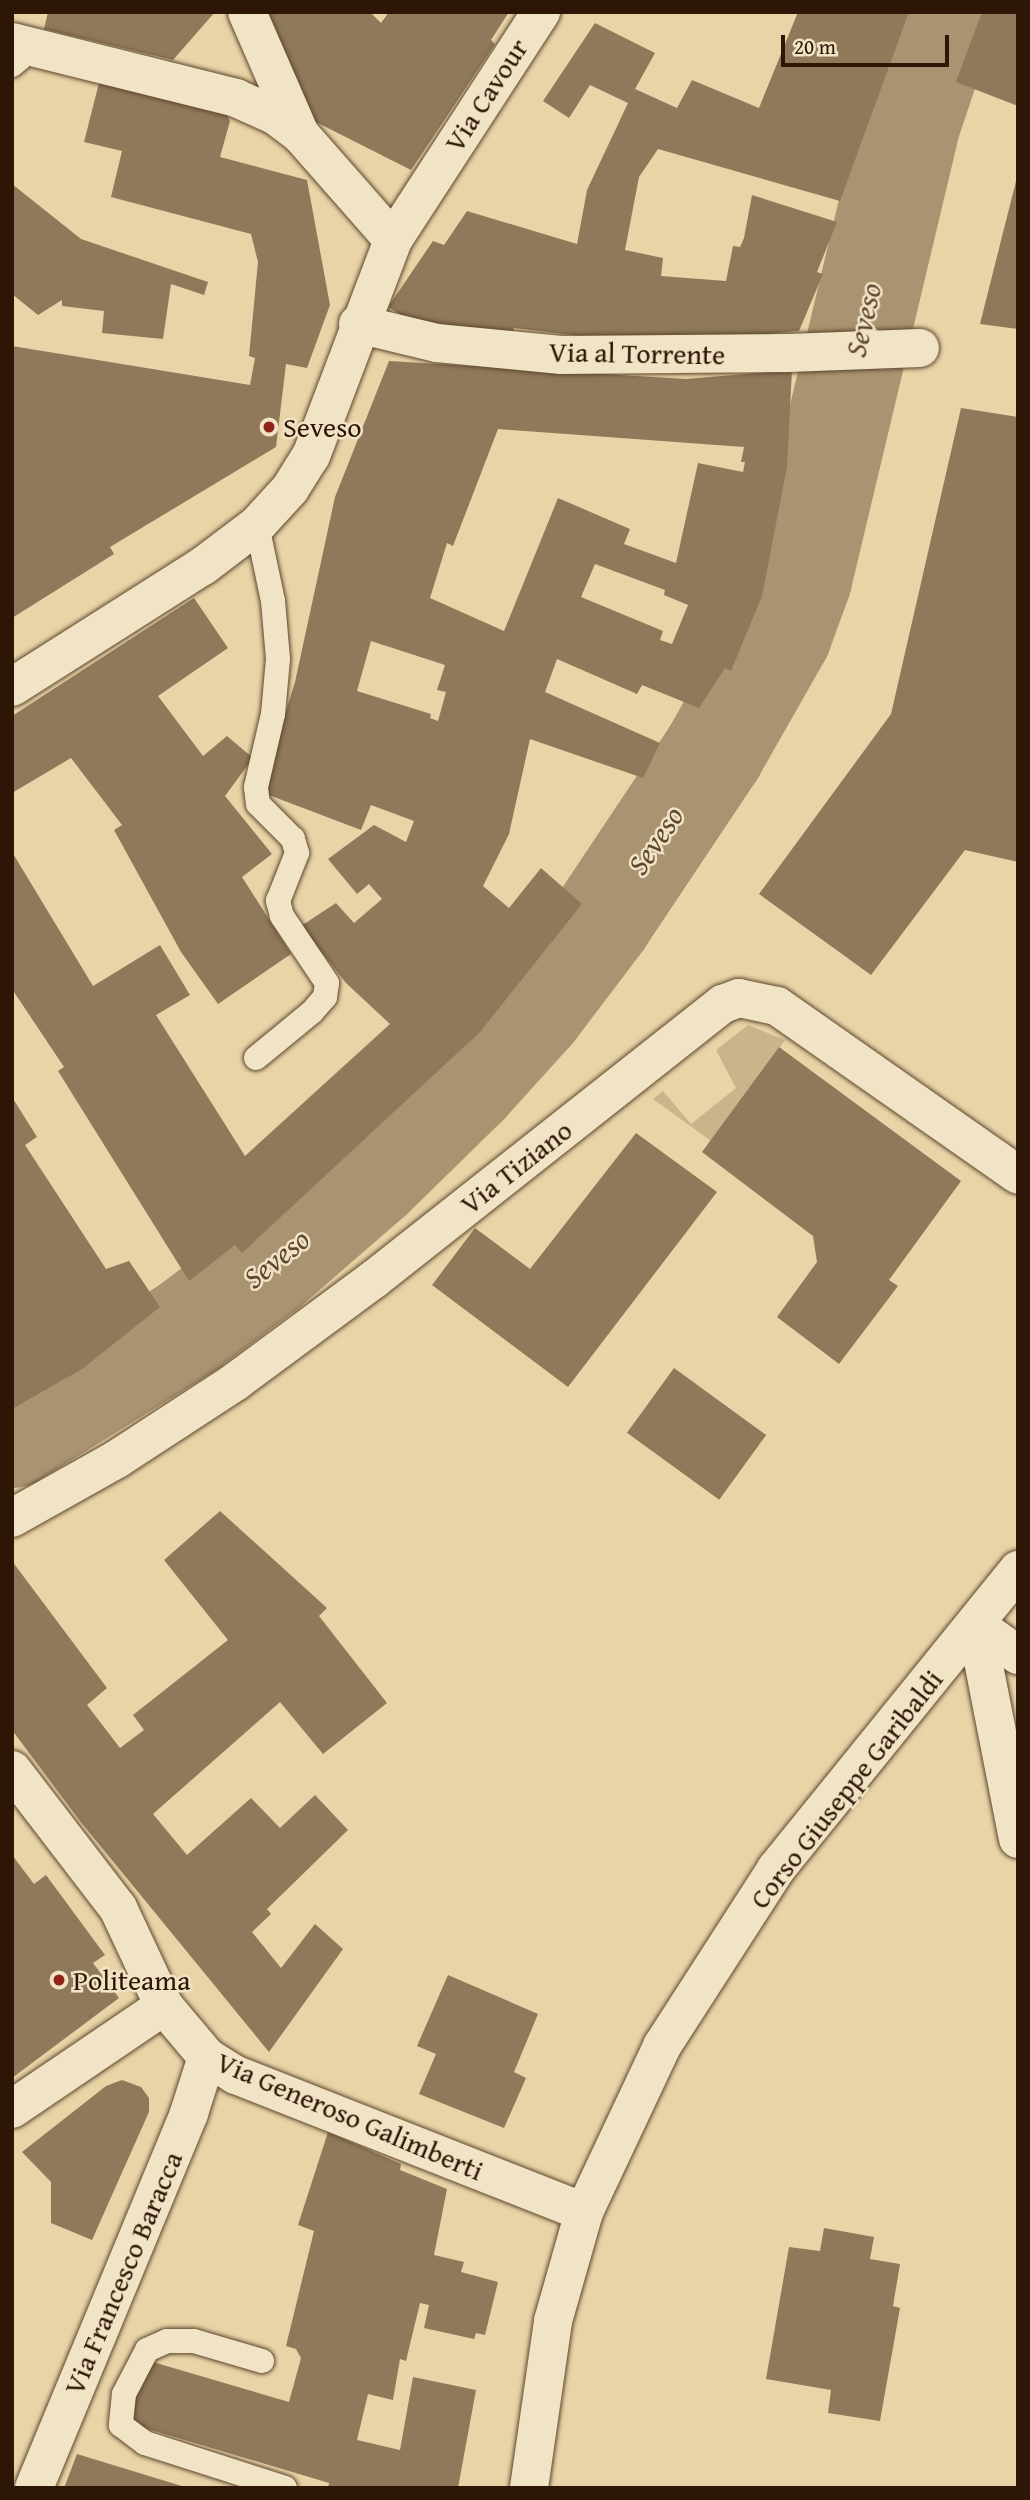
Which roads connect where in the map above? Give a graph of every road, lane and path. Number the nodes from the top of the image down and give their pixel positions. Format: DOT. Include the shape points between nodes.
graph roads {
  1 [pos="247,12"];
  2 [pos="541,12"];
  3 [pos="19,52"];
  4 [pos="299,134"];
  5 [pos="393,240"];
  6 [pos="358,324"];
  7 [pos="920,348"];
  8 [pos="257,525"];
  9 [pos="12,687"];
  10 [pos="256,1058"];
  11 [pos="1018,1175"];
  12 [pos="12,1518"];
  13 [pos="1018,1570"];
  14 [pos="976,1625"];
  15 [pos="1018,1655"];
  16 [pos="12,1770"];
  17 [pos="1018,1839"];
  18 [pos="164,2006"];
  19 [pos="207,2057"];
  20 [pos="12,2109"];
  21 [pos="584,2212"];
  22 [pos="262,2361"];
  23 [pos="34,2488"];
  24 [pos="285,2488"];
  25 [pos="529,2488"];
  1 -- 4 [label="street"];
  2 -- 5 [label="street, Via Cavour"];
  3 -- 4 [label="street" via="236,98 276,116"];
  4 -- 5 [label="street"];
  5 -- 6 [label="street, Via Cavour"];
  6 -- 7 [label="street, Via al Torrente" via="437,343 561,355"];
  6 -- 8 [label="street, Via Cavour" via="311,456"];
  8 -- 9 [label="street, Via Cavour" via="203,566"];
  8 -- 10 [label="lane" via="273,601 278,659 273,714 256,787 258,804 293,839 297,853 278,901 282,916 327,983 325,998 312,1012"];
  11 -- 12 [label="street, Via Tiziano" via="777,1006 739,998 723,1004 373,1280 235,1382 117,1459"];
  13 -- 14 [label="street, Corso Giuseppe Garibaldi"];
  14 -- 15 [label="street"];
  14 -- 17 [label="street"];
  14 -- 21 [label="street, Corso Giuseppe Garibaldi" via="776,1869 662,2046"];
  16 -- 18 [label="street, Via Generoso Galimberti" via="118,1908"];
  18 -- 19 [label="street, Via Generoso Galimberti"];
  18 -- 20 [label="street"];
  19 -- 21 [label="street, Via Generoso Galimberti" via="236,2075"];
  19 -- 23 [label="street, Via Francesco Baracca" via="190,2113"];
  21 -- 25 [label="street, Corso Giuseppe Garibaldi" via="553,2321"];
  22 -- 24 [label="lane" via="194,2341 167,2341 147,2350 124,2394 121,2425 145,2443"];
}
